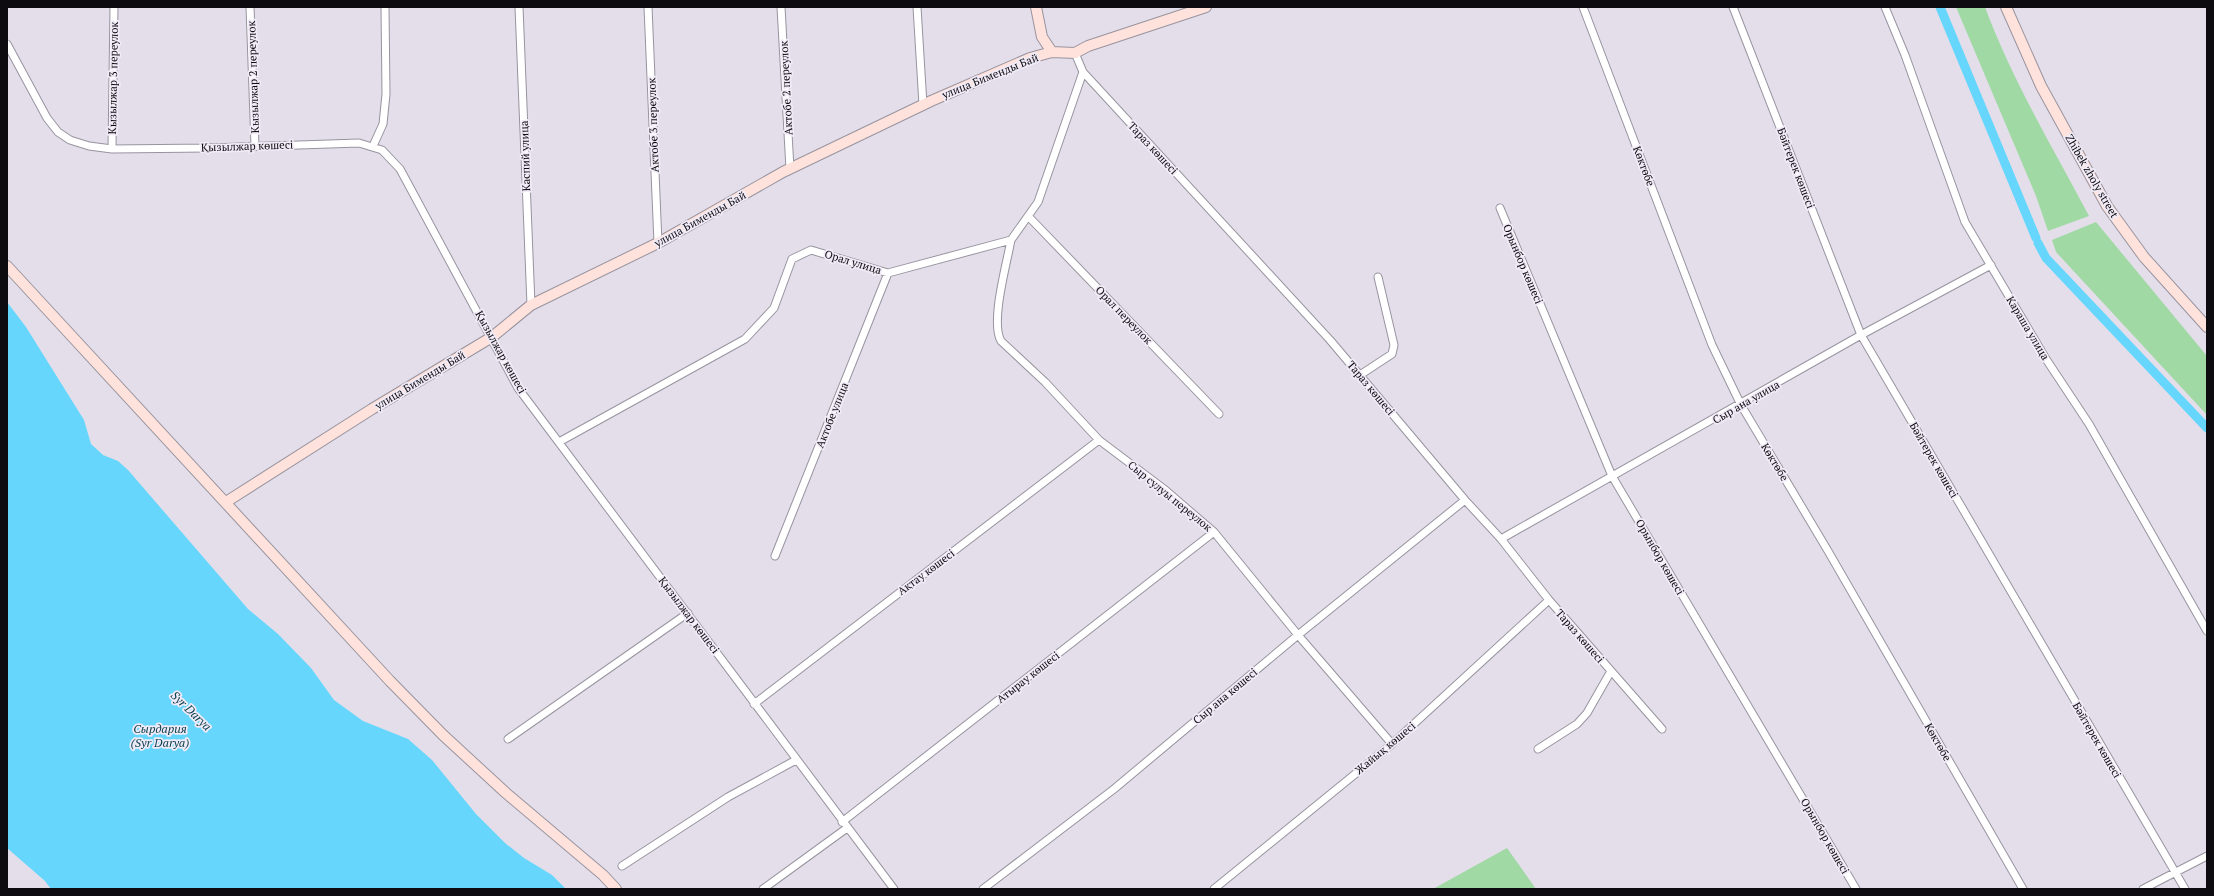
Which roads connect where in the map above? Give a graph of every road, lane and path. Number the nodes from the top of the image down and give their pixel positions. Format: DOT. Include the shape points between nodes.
graph roads {
  1 [pos="114,7"];
  2 [pos="250,7"];
  3 [pos="385,7"];
  4 [pos="519,7"];
  5 [pos="648,7"];
  6 [pos="781,7"];
  7 [pos="917,7"];
  8 [pos="1036,7"];
  9 [pos="1206,7"];
  10 [pos="1583,7"];
  11 [pos="1733,7"];
  12 [pos="1885,7"];
  13 [pos="2006,7"];
  14 [pos="7,44"];
  15 [pos="1052,52"];
  16 [pos="1075,53"];
  17 [pos="1083,72"];
  18 [pos="923,105"];
  19 [pos="255,146"];
  20 [pos="373,146"];
  21 [pos="112,149"];
  22 [pos="790,169"];
  23 [pos="1500,208"];
  24 [pos="1028,216"];
  25 [pos="1011,240"];
  26 [pos="658,243"];
  27 [pos="1991,265"];
  28 [pos="7,266"];
  29 [pos="888,273"];
  30 [pos="1378,277"];
  31 [pos="531,305"];
  32 [pos="2207,327"];
  33 [pos="1861,335"];
  34 [pos="492,337"];
  35 [pos="1360,375"];
  36 [pos="1741,405"];
  37 [pos="1219,414"];
  38 [pos="1099,440"];
  39 [pos="559,442"];
  40 [pos="1612,476"];
  41 [pos="1466,500"];
  42 [pos="226,502"];
  43 [pos="1214,532"];
  44 [pos="1501,539"];
  45 [pos="775,556"];
  46 [pos="1549,600"];
  47 [pos="688,613"];
  48 [pos="2207,631"];
  49 [pos="1298,635"];
  50 [pos="1611,671"];
  51 [pos="754,704"];
  52 [pos="1662,728"];
  53 [pos="508,739"];
  54 [pos="1392,744"];
  55 [pos="1538,748"];
  56 [pos="796,760"];
  57 [pos="842,822"];
  58 [pos="847,828"];
  59 [pos="2207,856"];
  60 [pos="622,866"];
  61 [pos="2175,872"];
  62 [pos="616,889"];
  63 [pos="763,889"];
  64 [pos="894,889"];
  65 [pos="984,889"];
  66 [pos="1214,889"];
  67 [pos="1856,889"];
  68 [pos="2023,889"];
  69 [pos="2143,889"];
  70 [pos="2184,889"];
  1 -- 21 [label="street, Кызылжар 3 переулок"];
  2 -- 19 [label="street, Кызылжар 2 переулок"];
  3 -- 20 [label="street" via="386,94 383,124"];
  4 -- 31 [label="street, Каспий улица"];
  5 -- 26 [label="street, Актобе 3 переулок"];
  6 -- 22 [label="street, Актобе 2 переулок"];
  7 -- 18 [label="street"];
  8 -- 15 [label="street" via="1042,37"];
  9 -- 16 [label="street, улица Бименды Бай" via="1088,46"];
  10 -- 36 [label="street, Көктөбе" via="1712,345"];
  11 -- 33 [label="street, Бәйтерек көшесі"];
  12 -- 27 [label="street, Караша улица" via="1965,222"];
  13 -- 32 [label="street, Zhibek zholy street" via="2041,86 2107,206 2144,257"];
  14 -- 21 [label="street, Қызылжар көшесі" via="47,118 58,132 70,140 89,146"];
  15 -- 16 [label="street, улица Бименды Бай"];
  15 -- 18 [label="street, улица Бименды Бай" via="1030,58"];
  16 -- 17 [label="street, Тараз көшесі"];
  17 -- 24 [label="street" via="1038,202"];
  17 -- 35 [label="street, Тараз көшесі"];
  18 -- 22 [label="street, улица Бименды Бай"];
  19 -- 20 [label="street, Қызылжар көшесі" via="359,143"];
  19 -- 21 [label="street, Қызылжар көшесі"];
  20 -- 34 [label="street, Қызылжар көшесі" via="382,150 400,169"];
  22 -- 26 [label="street, улица Бименды Бай"];
  23 -- 40 [label="street, Орынбор көшесі"];
  24 -- 25 [label="street"];
  24 -- 37 [label="street, Орал переулок"];
  25 -- 29 [label="street, Орал улица"];
  25 -- 38 [label="street, Сыр сулуы переулок" via="997,315 997,334 1007,348 1045,382"];
  26 -- 31 [label="street, улица Бименды Бай"];
  27 -- 33 [label="street, Сыр ана улица"];
  27 -- 48 [label="street, Караша улица" via="2046,359 2089,424"];
  28 -- 42 [label="street"];
  29 -- 39 [label="street, Орал улица" via="811,250 792,259 774,308 745,339"];
  29 -- 45 [label="street, Актобе улица"];
  30 -- 35 [label="street" via="1394,344 1392,354"];
  31 -- 34 [label="street, улица Бименды Бай"];
  33 -- 36 [label="street, Сыр ана улица"];
  33 -- 61 [label="street, Бәйтерек көшесі"];
  34 -- 39 [label="street, Қызылжар көшесі" via="518,388"];
  34 -- 42 [label="street, улица Бименды Бай" via="372,409"];
  35 -- 41 [label="street, Тараз көшесі"];
  36 -- 40 [label="street, Сыр ана улица"];
  36 -- 68 [label="street, Көктөбе"];
  38 -- 43 [label="street, Сыр сулуы переулок" via="1164,489"];
  38 -- 51 [label="street, Ақтау көшесі"];
  39 -- 47 [label="street, Қызылжар көшесі"];
  40 -- 44 [label="street, Сыр ана улица"];
  40 -- 67 [label="street, Орынбор көшесі"];
  41 -- 44 [label="street, Тараз көшесі"];
  41 -- 49 [label="street, Сыр ана көшесі"];
  42 -- 62 [label="street" via="390,681 444,735"];
  43 -- 49 [label="street, Сыр сулуы переулок"];
  43 -- 57 [label="street, Атырау көшесі"];
  44 -- 46 [label="street, Тараз көшесі"];
  46 -- 50 [label="street, Тараз көшесі"];
  46 -- 54 [label="street, Жайық көшесі"];
  47 -- 51 [label="street, Қызылжар көшесі"];
  47 -- 53 [label="street"];
  49 -- 54 [label="street, Сыр сулуы переулок"];
  49 -- 65 [label="street, Сыр ана көшесі" via="1114,789"];
  50 -- 52 [label="street, Тараз көшесі"];
  50 -- 55 [label="street" via="1587,713 1577,724"];
  51 -- 56 [label="street, Қызылжар көшесі"];
  54 -- 66 [label="street, Жайық көшесі"];
  56 -- 57 [label="street, Қызылжар көшесі"];
  56 -- 60 [label="street" via="728,797"];
  57 -- 58 [label="street, Қызылжар көшесі"];
  58 -- 63 [label="street"];
  58 -- 64 [label="street, Қызылжар көшесі"];
  59 -- 61 [label="street"];
  61 -- 69 [label="street"];
  61 -- 70 [label="street, Бәйтерек көшесі"];
}
